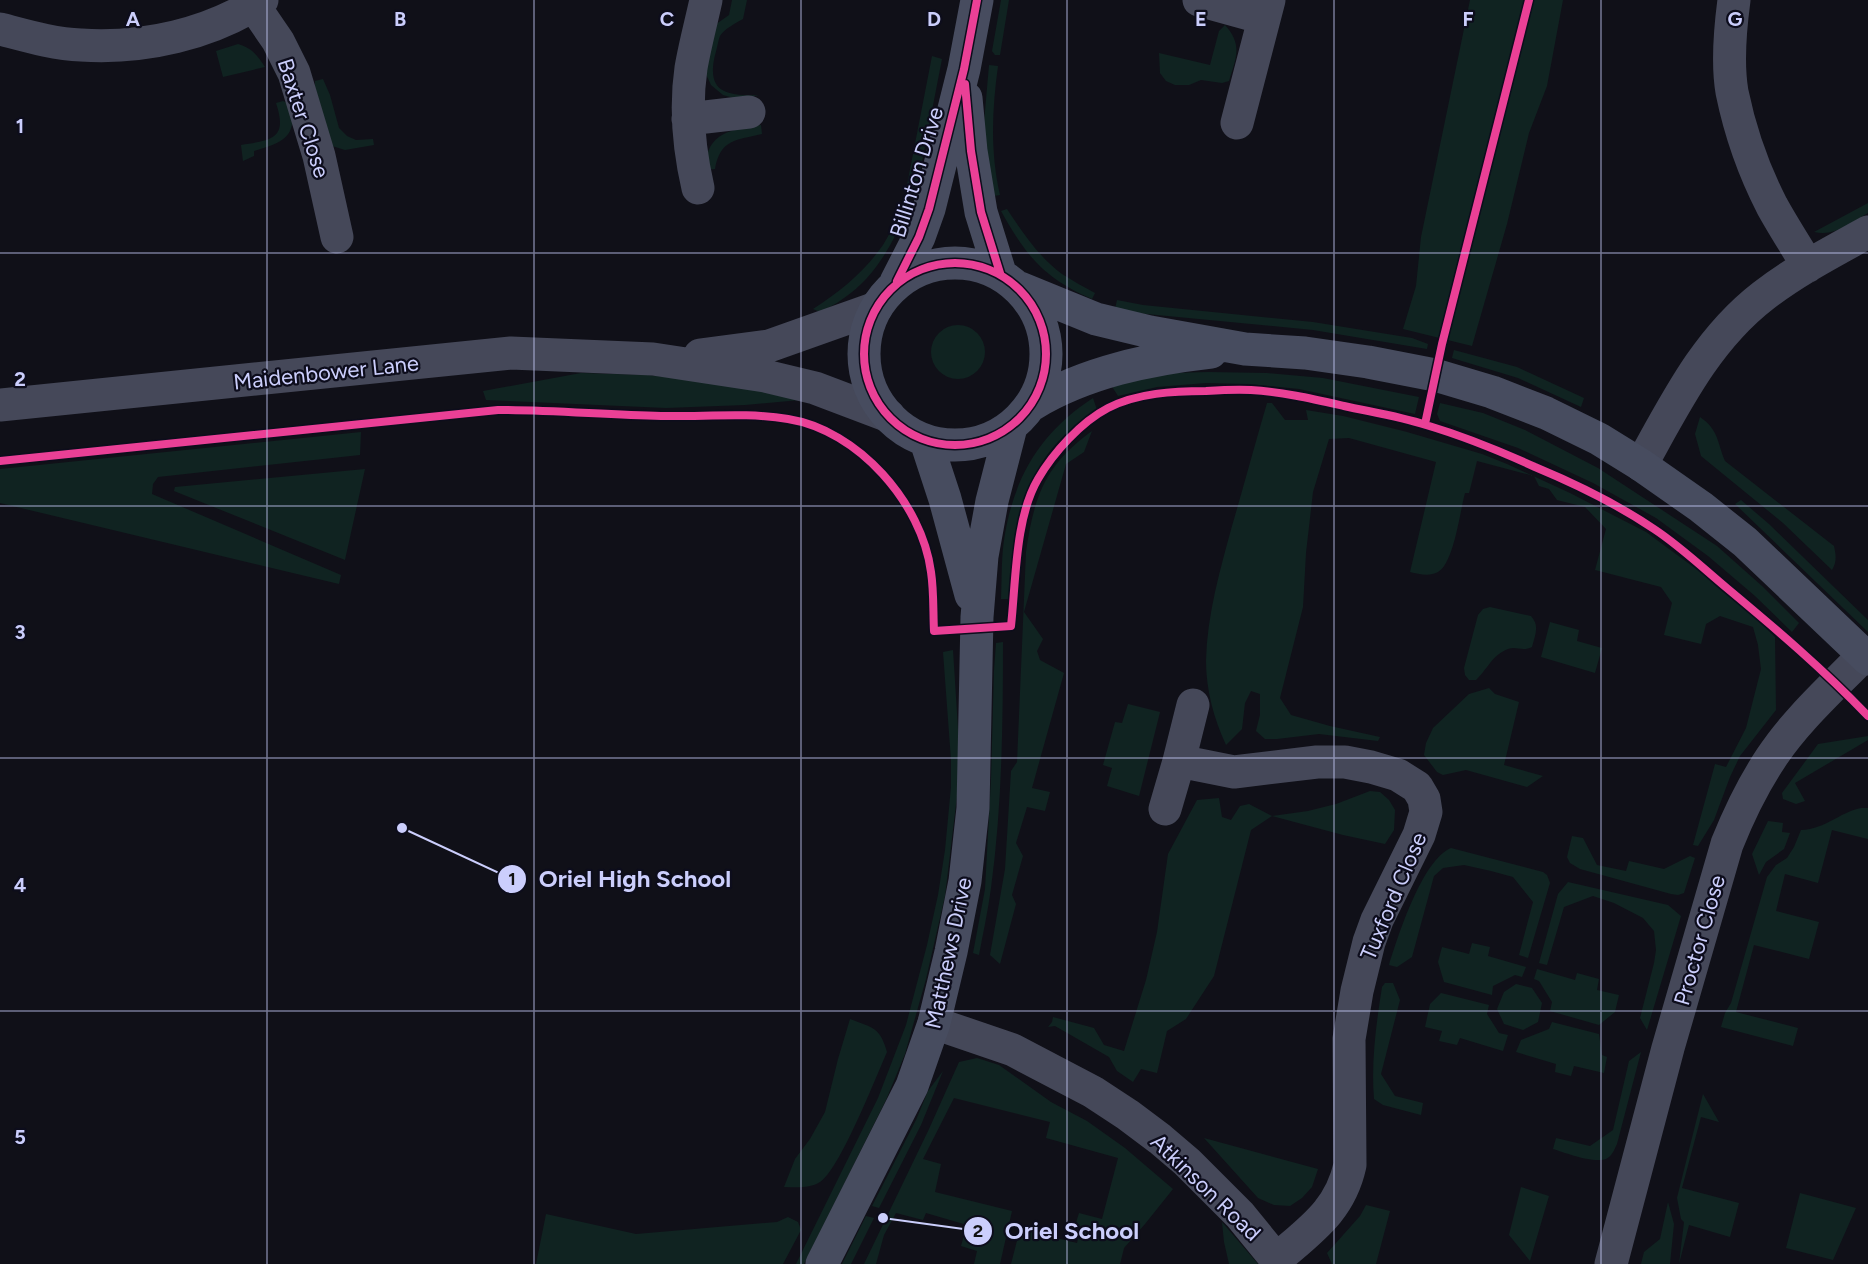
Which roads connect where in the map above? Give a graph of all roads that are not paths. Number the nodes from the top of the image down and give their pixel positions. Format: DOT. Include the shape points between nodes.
graph roads {
  1 [pos="706,0"];
  2 [pos="977,0"];
  3 [pos="1199,0"];
  4 [pos="1734,0"];
  5 [pos="258,3"];
  6 [pos="1266,9"];
  7 [pos="0,29"];
  8 [pos="964,69"];
  9 [pos="749,112"];
  10 [pos="688,119"];
  11 [pos="1237,123"];
  12 [pos="698,188"];
  13 [pos="1868,232"];
  14 [pos="337,237"];
  15 [pos="1808,266"];
  16 [pos="1010,281"];
  17 [pos="896,282"];
  18 [pos="876,308"];
  19 [pos="1245,349"];
  20 [pos="653,358"];
  21 [pos="0,405"];
  22 [pos="1022,415"];
  23 [pos="889,416"];
  24 [pos="926,441"];
  25 [pos="1641,465"];
  26 [pos="977,617"];
  27 [pos="1866,657"];
  28 [pos="1193,705"];
  29 [pos="1179,761"];
  30 [pos="1165,809"];
  31 [pos="934,1023"];
  32 [pos="1279,1262"];
  33 [pos="822,1264"];
  34 [pos="1611,1264"];
  1 -- 10 [label="street" via="691,68"];
  2 -- 8 [label="street, Billinton Drive"];
  3 -- 6 [label="street"];
  4 -- 15 [label="street" via="1730,55 1739,121 1772,205"];
  5 -- 7 [label="street" via="186,35 154,42 81,45"];
  5 -- 14 [label="street, Baxter Close" via="294,73 319,156"];
  6 -- 11 [label="street"];
  8 -- 16 [label="street, Billinton Drive" via="970,152 981,212"];
  8 -- 17 [label="street, Billinton Drive" via="929,209"];
  9 -- 10 [label="street"];
  10 -- 12 [label="street" via="690,155"];
  13 -- 15 [label="street"];
  15 -- 25 [label="street" via="1762,297 1725,332 1684,388"];
  16 -- 17 [label="street" via="955,263 915,270"];
  16 -- 19 [label="street" via="1096,319"];
  16 -- 22 [label="street" via="1038,314 1047,344 1045,375"];
  17 -- 18 [label="street"];
  18 -- 20 [label="street, Maidenbower Lane" via="769,346"];
  18 -- 23 [label="street" via="869,321 862,367 879,406"];
  19 -- 22 [label="street" via="1181,355 1122,367 1049,394"];
  19 -- 25 [label="street" via="1305,353 1435,375 1546,413"];
  20 -- 21 [label="street, Maidenbower Lane" via="511,353"];
  20 -- 23 [label="street, Maidenbower Lane" via="815,388"];
  22 -- 24 [label="street" via="984,442"];
  22 -- 26 [label="street, Matthews Drive" via="992,501"];
  23 -- 24 [label="street" via="899,427"];
  24 -- 26 [label="street, Matthews Drive"];
  25 -- 27 [label="street" via="1745,542"];
  26 -- 31 [label="street, Matthews Drive" via="971,829 965,881"];
  27 -- 34 [label="street, Proctor Close" via="1797,725 1772,757 1737,817 1668,1048"];
  28 -- 29 [label="street"];
  29 -- 30 [label="street"];
  29 -- 32 [label="street, Tuxford Close" via="1234,772 1331,761 1359,764 1408,780 1424,799 1426,812 1419,835 1377,920 1356,992 1349,1039 1347,1177 1330,1210"];
  31 -- 32 [label="street, Atkinson Road" via="1013,1050 1128,1115 1187,1162 1240,1215"];
  31 -- 33 [label="street, Matthews Drive" via="912,1086"];
}
